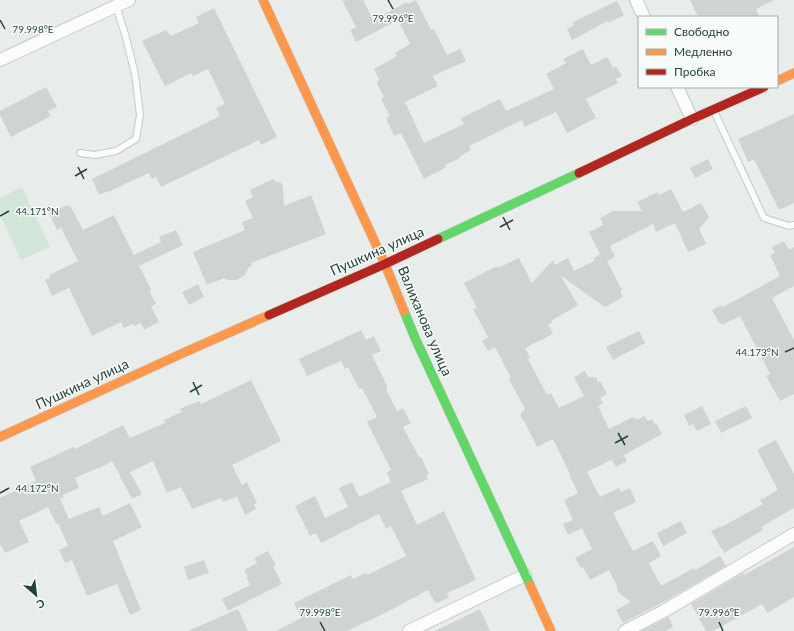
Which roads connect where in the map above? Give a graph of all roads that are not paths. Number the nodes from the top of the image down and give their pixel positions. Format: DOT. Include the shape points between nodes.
graph roads {
  1 [pos="129,0"];
  2 [pos="263,0"];
  3 [pos="636,0"];
  4 [pos="116,6"];
  5 [pos="644,16"];
  6 [pos="0,60"];
  7 [pos="794,73"];
  8 [pos="778,81"];
  9 [pos="677,88"];
  10 [pos="762,88"];
  11 [pos="713,110"];
  12 [pos="692,119"];
  13 [pos="80,153"];
  14 [pos="794,225"];
  15 [pos="385,264"];
  16 [pos="0,437"];
  17 [pos="794,534"];
  18 [pos="525,575"];
  19 [pos="409,631"];
  20 [pos="551,631"];
  21 [pos="625,631"];
  1 -- 4 [label="street"];
  2 -- 15 [label="street, Валиханова улица"];
  3 -- 5 [label="street"];
  4 -- 6 [label="street"];
  4 -- 13 [label="lane" via="135,74 140,115 136,139 116,151 95,155"];
  7 -- 8 [label="street"];
  9 -- 12 [label="street"];
  10 -- 11 [label="street, Пушкина улица"];
  11 -- 12 [label="street, Пушкина улица"];
  11 -- 14 [label="lane" via="764,218 789,226"];
  12 -- 15 [label="street, Пушкина улица"];
  15 -- 16 [label="street, Пушкина улица"];
  15 -- 18 [label="street, Валиханова улица" via="415,338"];
  17 -- 21 [label="street" via="664,611"];
  18 -- 19 [label="street"];
  18 -- 20 [label="street, Валиханова улица"];
}
